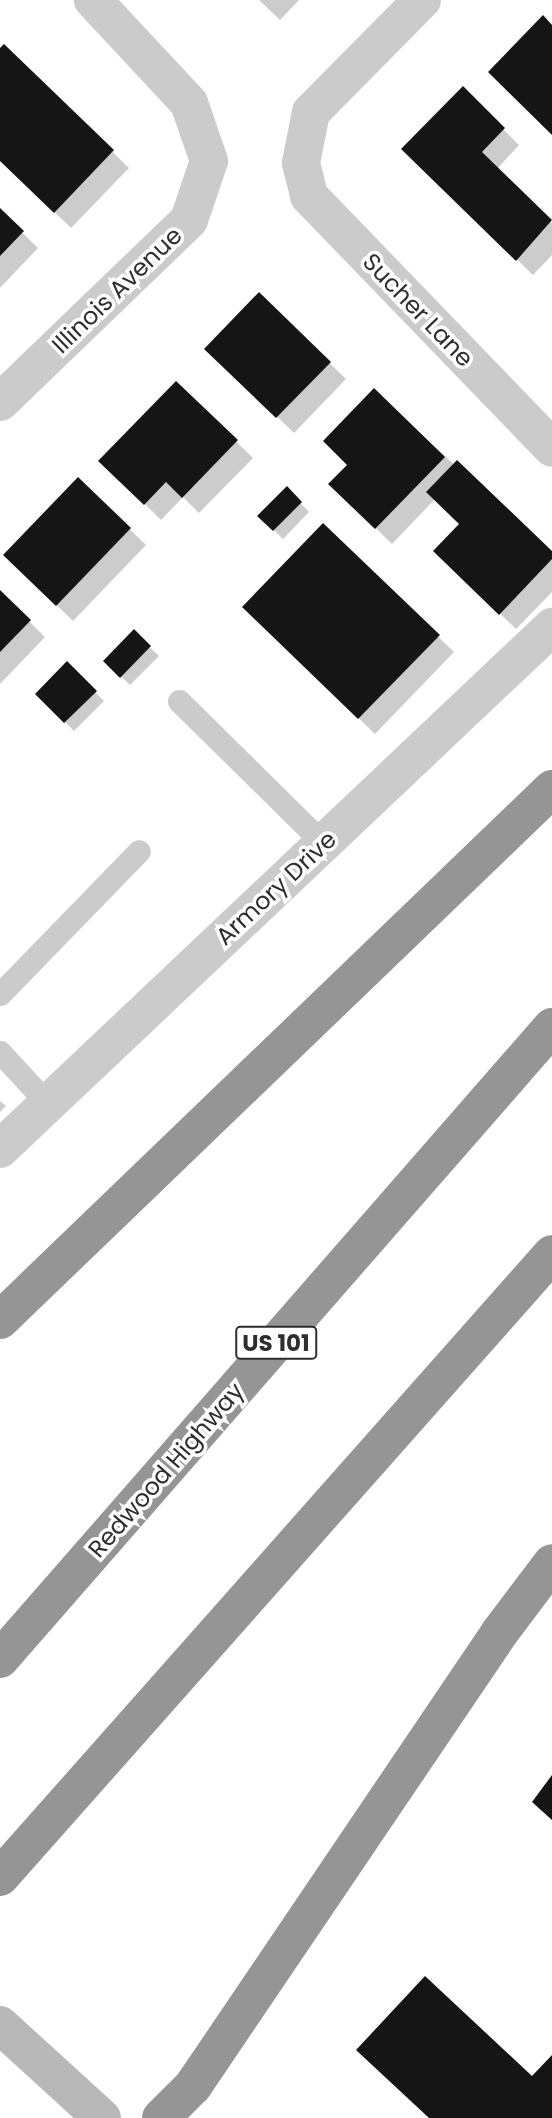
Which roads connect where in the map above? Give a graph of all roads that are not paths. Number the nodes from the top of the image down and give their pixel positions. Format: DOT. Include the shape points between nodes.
graph roads {
  1 [pos="93,0"];
  2 [pos="422,0"];
  3 [pos="0,402"];
  4 [pos="552,447"];
  5 [pos="552,627"];
  6 [pos="179,701"];
  7 [pos="552,789"];
  8 [pos="323,844"];
  9 [pos="139,850"];
  10 [pos="0,994"];
  11 [pos="552,1027"];
  12 [pos="0,1052"];
  13 [pos="48,1104"];
  14 [pos="0,1149"];
  15 [pos="552,1254"];
  16 [pos="0,1320"];
  17 [pos="552,1563"];
  18 [pos="0,1660"];
  19 [pos="0,1877"];
  20 [pos="0,2025"];
  21 [pos="102,2118"];
  22 [pos="161,2118"];
  1 -- 3 [label="street, Illinois Avenue" via="189,103 209,162 189,220"];
  2 -- 4 [label="street, Sucher Lane" via="311,111 302,163 309,196"];
  5 -- 8 [label="street, Armory Drive"];
  6 -- 8 [label="lane"];
  7 -- 16 [label="highway"];
  8 -- 13 [label="street, Armory Drive"];
  9 -- 10 [label="lane"];
  11 -- 18 [label="highway, Redwood Highway / US 101"];
  12 -- 13 [label="lane"];
  13 -- 14 [label="street, Armory Drive"];
  15 -- 19 [label="highway"];
  17 -- 22 [label="highway" via="500,1632 193,2087"];
  20 -- 21 [label="main road"];
}
